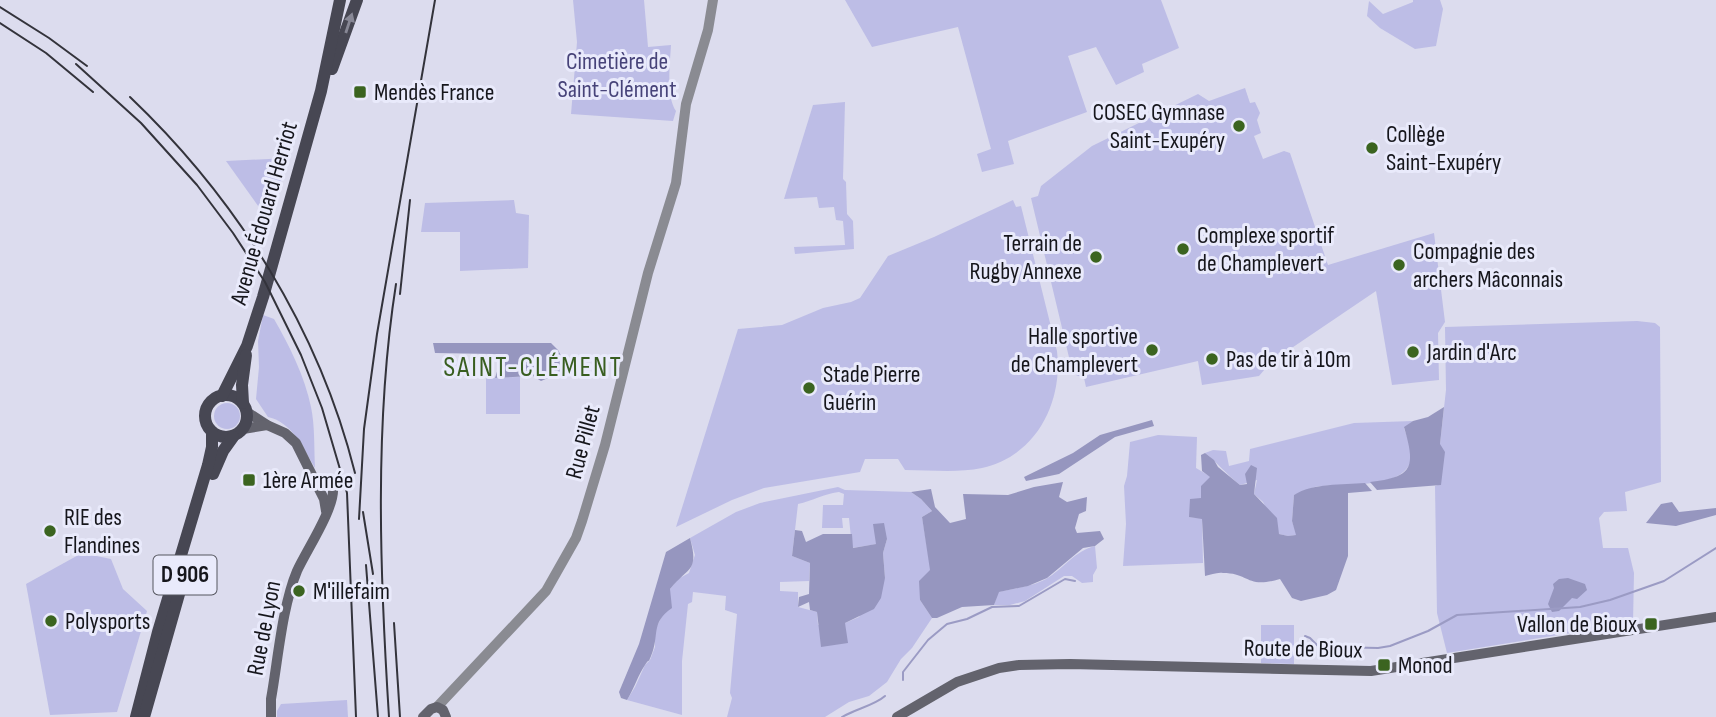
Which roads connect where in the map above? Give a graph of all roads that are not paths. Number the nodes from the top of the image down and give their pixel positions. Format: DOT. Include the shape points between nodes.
graph roads {
  1 [pos="340,0"];
  2 [pos="357,0"];
  3 [pos="713,0"];
  4 [pos="321,91"];
  5 [pos="247,346"];
  6 [pos="222,396"];
  7 [pos="245,407"];
  8 [pos="267,425"];
  9 [pos="212,432"];
  10 [pos="238,433"];
  11 [pos="307,468"];
  12 [pos="333,488"];
  13 [pos="319,489"];
  14 [pos="326,513"];
  15 [pos="1716,617"];
  16 [pos="444,714"];
  17 [pos="426,716"];
  18 [pos="136,717"];
  19 [pos="144,717"];
  20 [pos="271,717"];
  21 [pos="897,717"];
  1 -- 4 [label="main road, Avenue Édouard Herriot"];
  4 -- 2 [label="main road, Avenue Édouard Herriot, one-way"];
  3 -- 16 [label="street, Rue Pillet" via="686,104 676,183 576,538 546,591 452,692"];
  4 -- 5 [label="main road, Avenue Édouard Herriot"];
  5 -- 6 [label="main road, Avenue Édouard Herriot"];
  5 -- 7 [label="main road, Avenue Édouard Herriot" via="242,385"];
  6 -- 7 [label="main road" via="233,396"];
  6 -- 9 [label="main road" via="206,409 205,421"];
  7 -- 8 [label="main road"];
  7 -- 10 [label="main road" via="248,418"];
  8 -- 10 [label="main road"];
  8 -- 11 [label="main road" via="296,443"];
  9 -- 10 [label="main road" via="222,437"];
  9 -- 18 [label="main road, D 906" via="208,465"];
  10 -- 19 [label="main road, D 906" via="215,467"];
  11 -- 12 [label="main road"];
  11 -- 13 [label="main road"];
  12 -- 13 [label="main road"];
  12 -- 14 [label="main road, Rue de Lyon"];
  13 -- 14 [label="main road"];
  14 -- 20 [label="main road, Rue de Lyon" via="290,591"];
  15 -- 21 [label="main road, Route de Bioux" via="1371,671 1070,664 999,668 957,682"];
  16 -- 17 [label="main road" via="431,709"];
}
